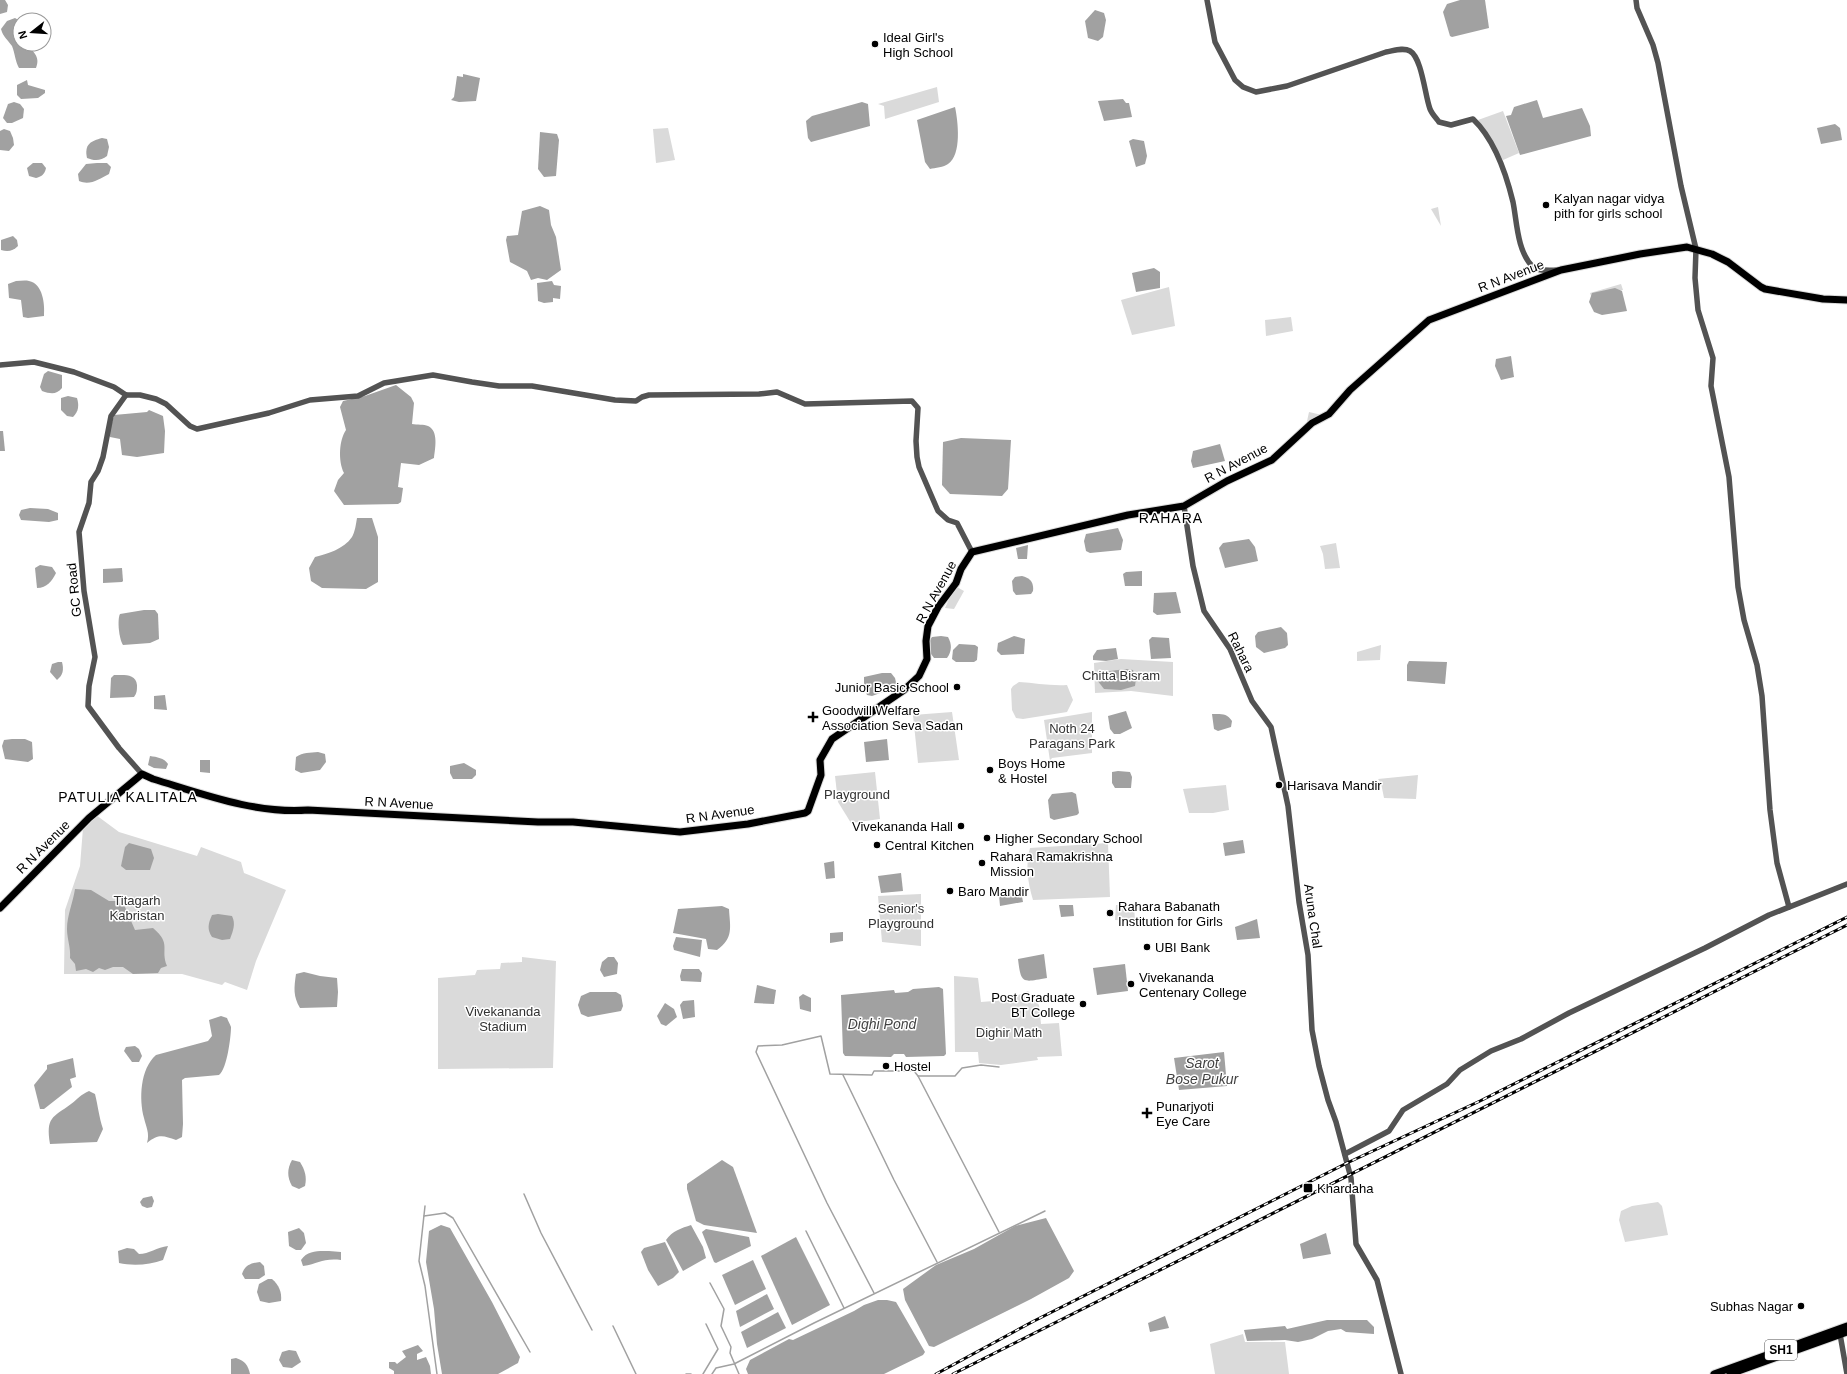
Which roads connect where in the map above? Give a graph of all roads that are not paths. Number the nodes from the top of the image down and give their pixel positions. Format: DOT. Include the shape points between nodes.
graph roads {
  1 [pos="1207,0"];
  2 [pos="1636,0"];
  3 [pos="1696,249"];
  4 [pos="1561,270"];
  5 [pos="1847,300"];
  6 [pos="0,365"];
  7 [pos="126,395"];
  8 [pos="1184,506"];
  9 [pos="972,552"];
  10 [pos="142,774"];
  11 [pos="1288,806"];
  12 [pos="1847,884"];
  13 [pos="1789,907"];
  14 [pos="0,908"];
  15 [pos="1345,1154"];
  16 [pos="1847,1326"];
  17 [pos="1843,1333"];
  18 [pos="1401,1374"];
  19 [pos="1714,1374"];
  20 [pos="1730,1374"];
  21 [pos="1847,1374"];
  1 -- 4 [label="street" via="1215,42 1235,80 1242,87 1256,92 1287,86 1386,52 1401,49 1410,51 1419,66 1430,111 1439,122 1451,125 1473,119 1501,161 1524,254 1533,267 1541,270"];
  2 -- 3 [label="street" via="1658,63 1681,186"];
  3 -- 4 [label="main road, R N Avenue" via="1687,247 1640,254"];
  3 -- 5 [label="main road, R N Avenue" via="1728,262 1766,289 1823,299"];
  3 -- 13 [label="street" via="1698,310 1713,358 1712,391 1724,445 1738,586 1762,696 1770,810 1777,862"];
  4 -- 8 [label="main road, R N Avenue" via="1429,320 1350,390 1329,414 1312,423 1272,460 1227,480"];
  6 -- 7 [label="street" via="34,362 74,372 114,387"];
  7 -- 9 [label="street" via="140,395 161,402 197,429 269,413 310,400 358,396 384,383 433,375 493,385 532,386 615,400 636,401 649,396 777,392 805,404 912,401 918,408 917,457 933,502 948,520 957,523"];
  7 -- 10 [label="street, GC Road" via="111,416 103,457 91,482 89,503 79,532 84,591 95,657 88,706"];
  8 -- 9 [label="main road, R N Avenue" via="1128,515"];
  8 -- 11 [label="street, Rahara" via="1193,566 1204,611 1230,649 1252,701 1271,727"];
  9 -- 10 [label="main road, R N Avenue" via="956,583 928,626 927,659 919,676 904,690 832,739 820,760 821,775 811,805 805,813 748,824 680,832 574,822 294,811 235,803"];
  10 -- 14 [label="main road, R N Avenue" via="89,818"];
  11 -- 15 [label="street, Aruna Chal" via="1308,955 1312,1030 1324,1088"];
  12 -- 13 [label="street"];
  13 -- 15 [label="street" via="1569,1013 1521,1039 1491,1051 1460,1070 1447,1084 1403,1110 1389,1131"];
  15 -- 18 [label="street, Aruna Chal" via="1351,1178 1356,1244 1377,1280"];
  16 -- 19 [label="main road, SH1"];
  17 -- 20 [label="main road, SH1"];
  17 -- 21 [label="street"];
}
